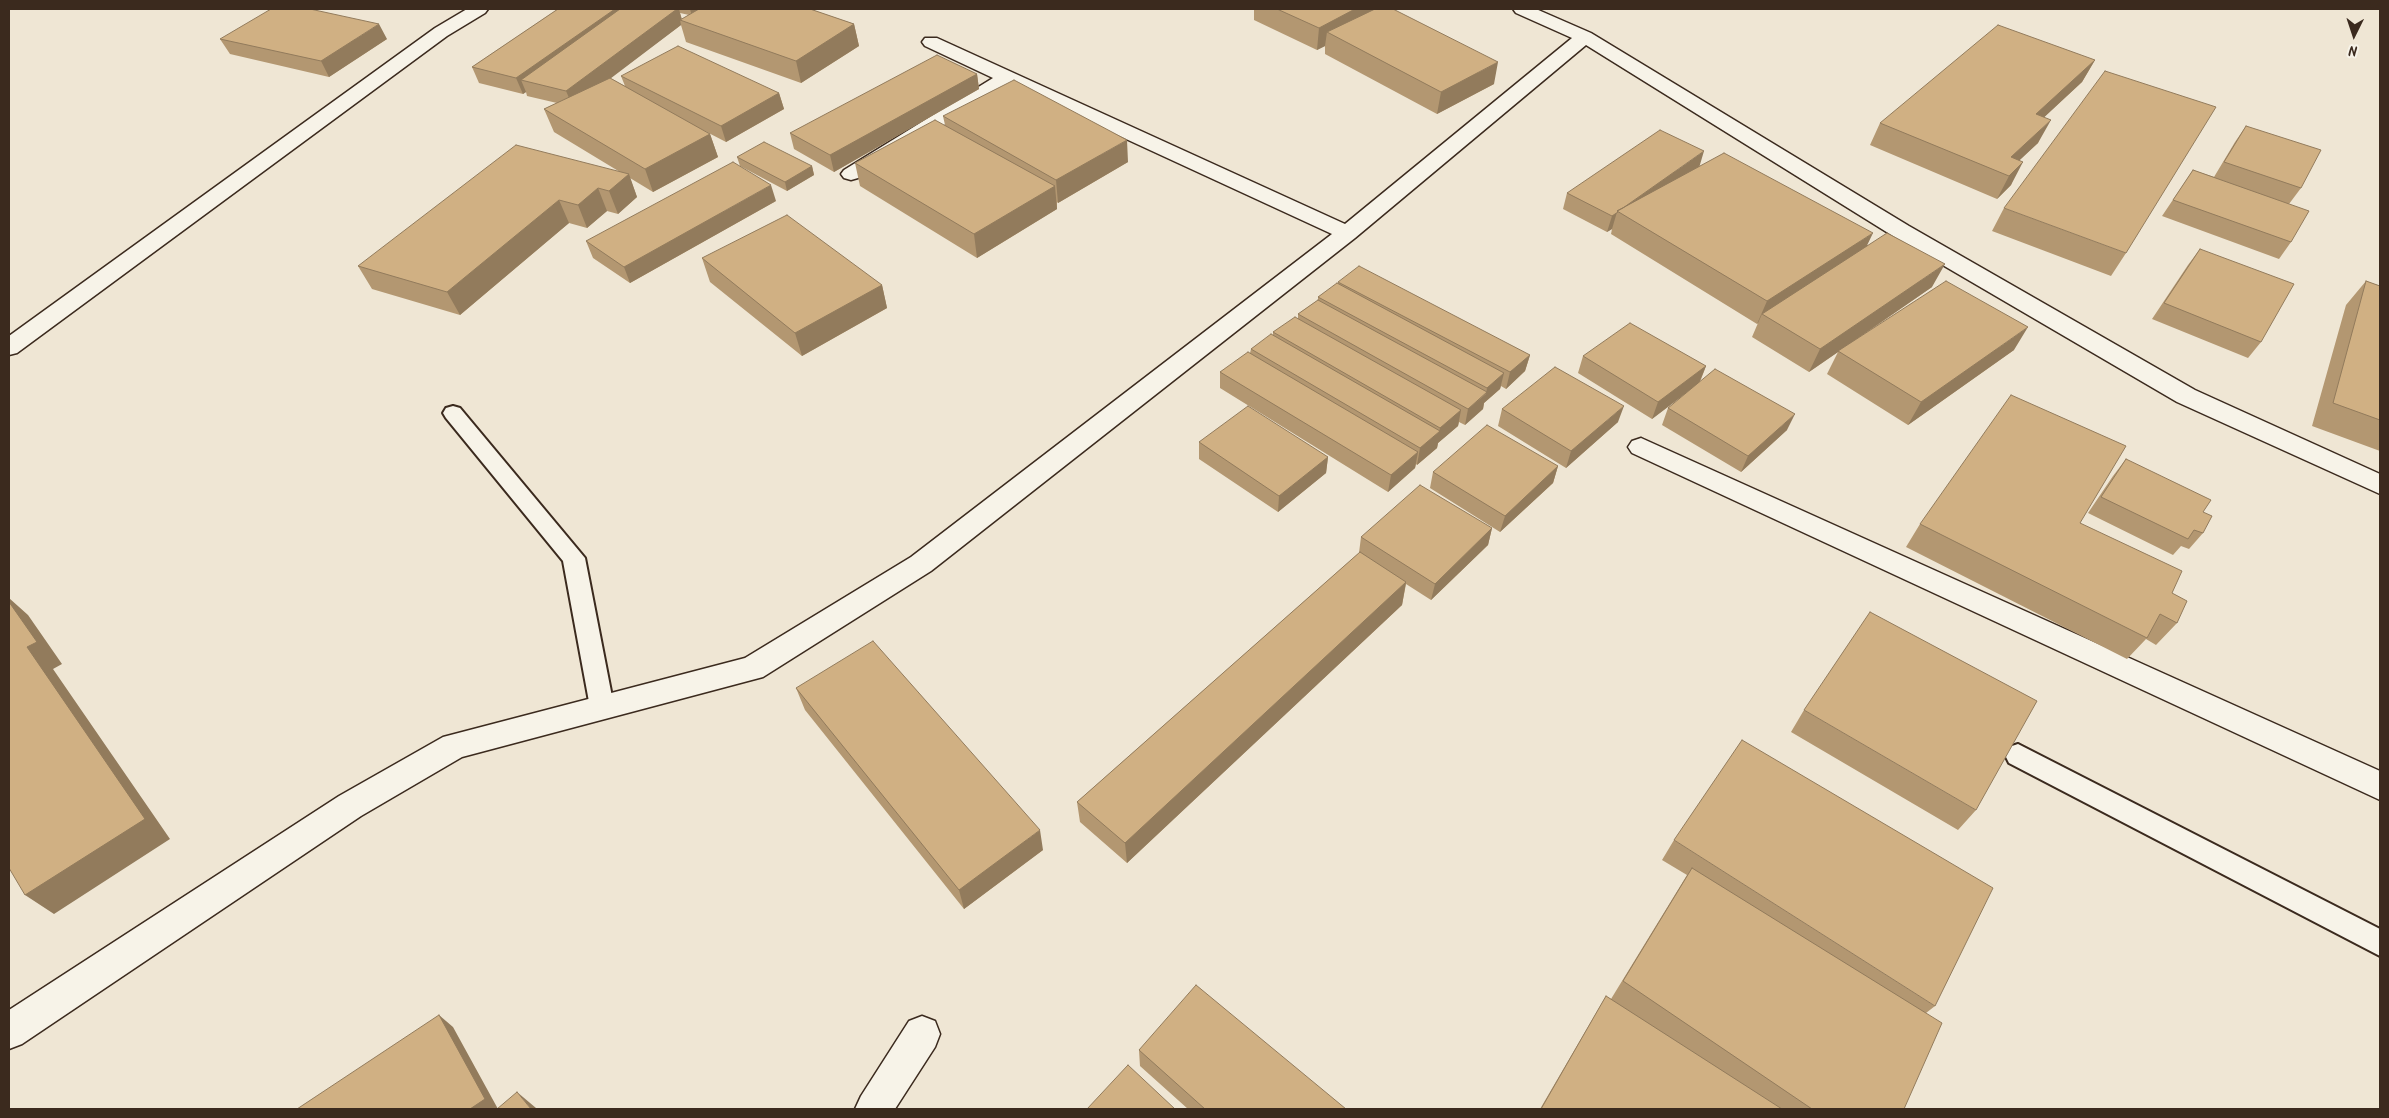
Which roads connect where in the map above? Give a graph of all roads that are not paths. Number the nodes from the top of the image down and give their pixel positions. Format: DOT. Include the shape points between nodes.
graph roads {
  1 [pos="479,9"];
  2 [pos="1522,9"];
  3 [pos="1585,37"];
  4 [pos="931,42"];
  5 [pos="1008,78"];
  6 [pos="851,174"];
  7 [pos="1347,233"];
  8 [pos="9,347"];
  9 [pos="453,413"];
  10 [pos="1641,447"];
  11 [pos="2380,485"];
  12 [pos="602,707"];
  13 [pos="2018,755"];
  14 [pos="2380,786"];
  15 [pos="2380,943"];
  16 [pos="9,1031"];
  17 [pos="922,1034"];
  18 [pos="874,1109"];
  1 -- 8 [label="street" via="441,32"];
  2 -- 3 [label="street"];
  3 -- 7 [label="street"];
  3 -- 11 [label="street" via="1901,231 2186,396"];
  4 -- 5 [label="street"];
  5 -- 6 [label="street"];
  5 -- 7 [label="street"];
  7 -- 12 [label="street" via="921,564 753,668"];
  9 -- 12 [label="lane" via="574,558"];
  10 -- 14 [label="street"];
  12 -- 16 [label="street" via="454,746 350,806"];
  13 -- 15 [label="lane"];
  17 -- 18 [label="street"];
}
